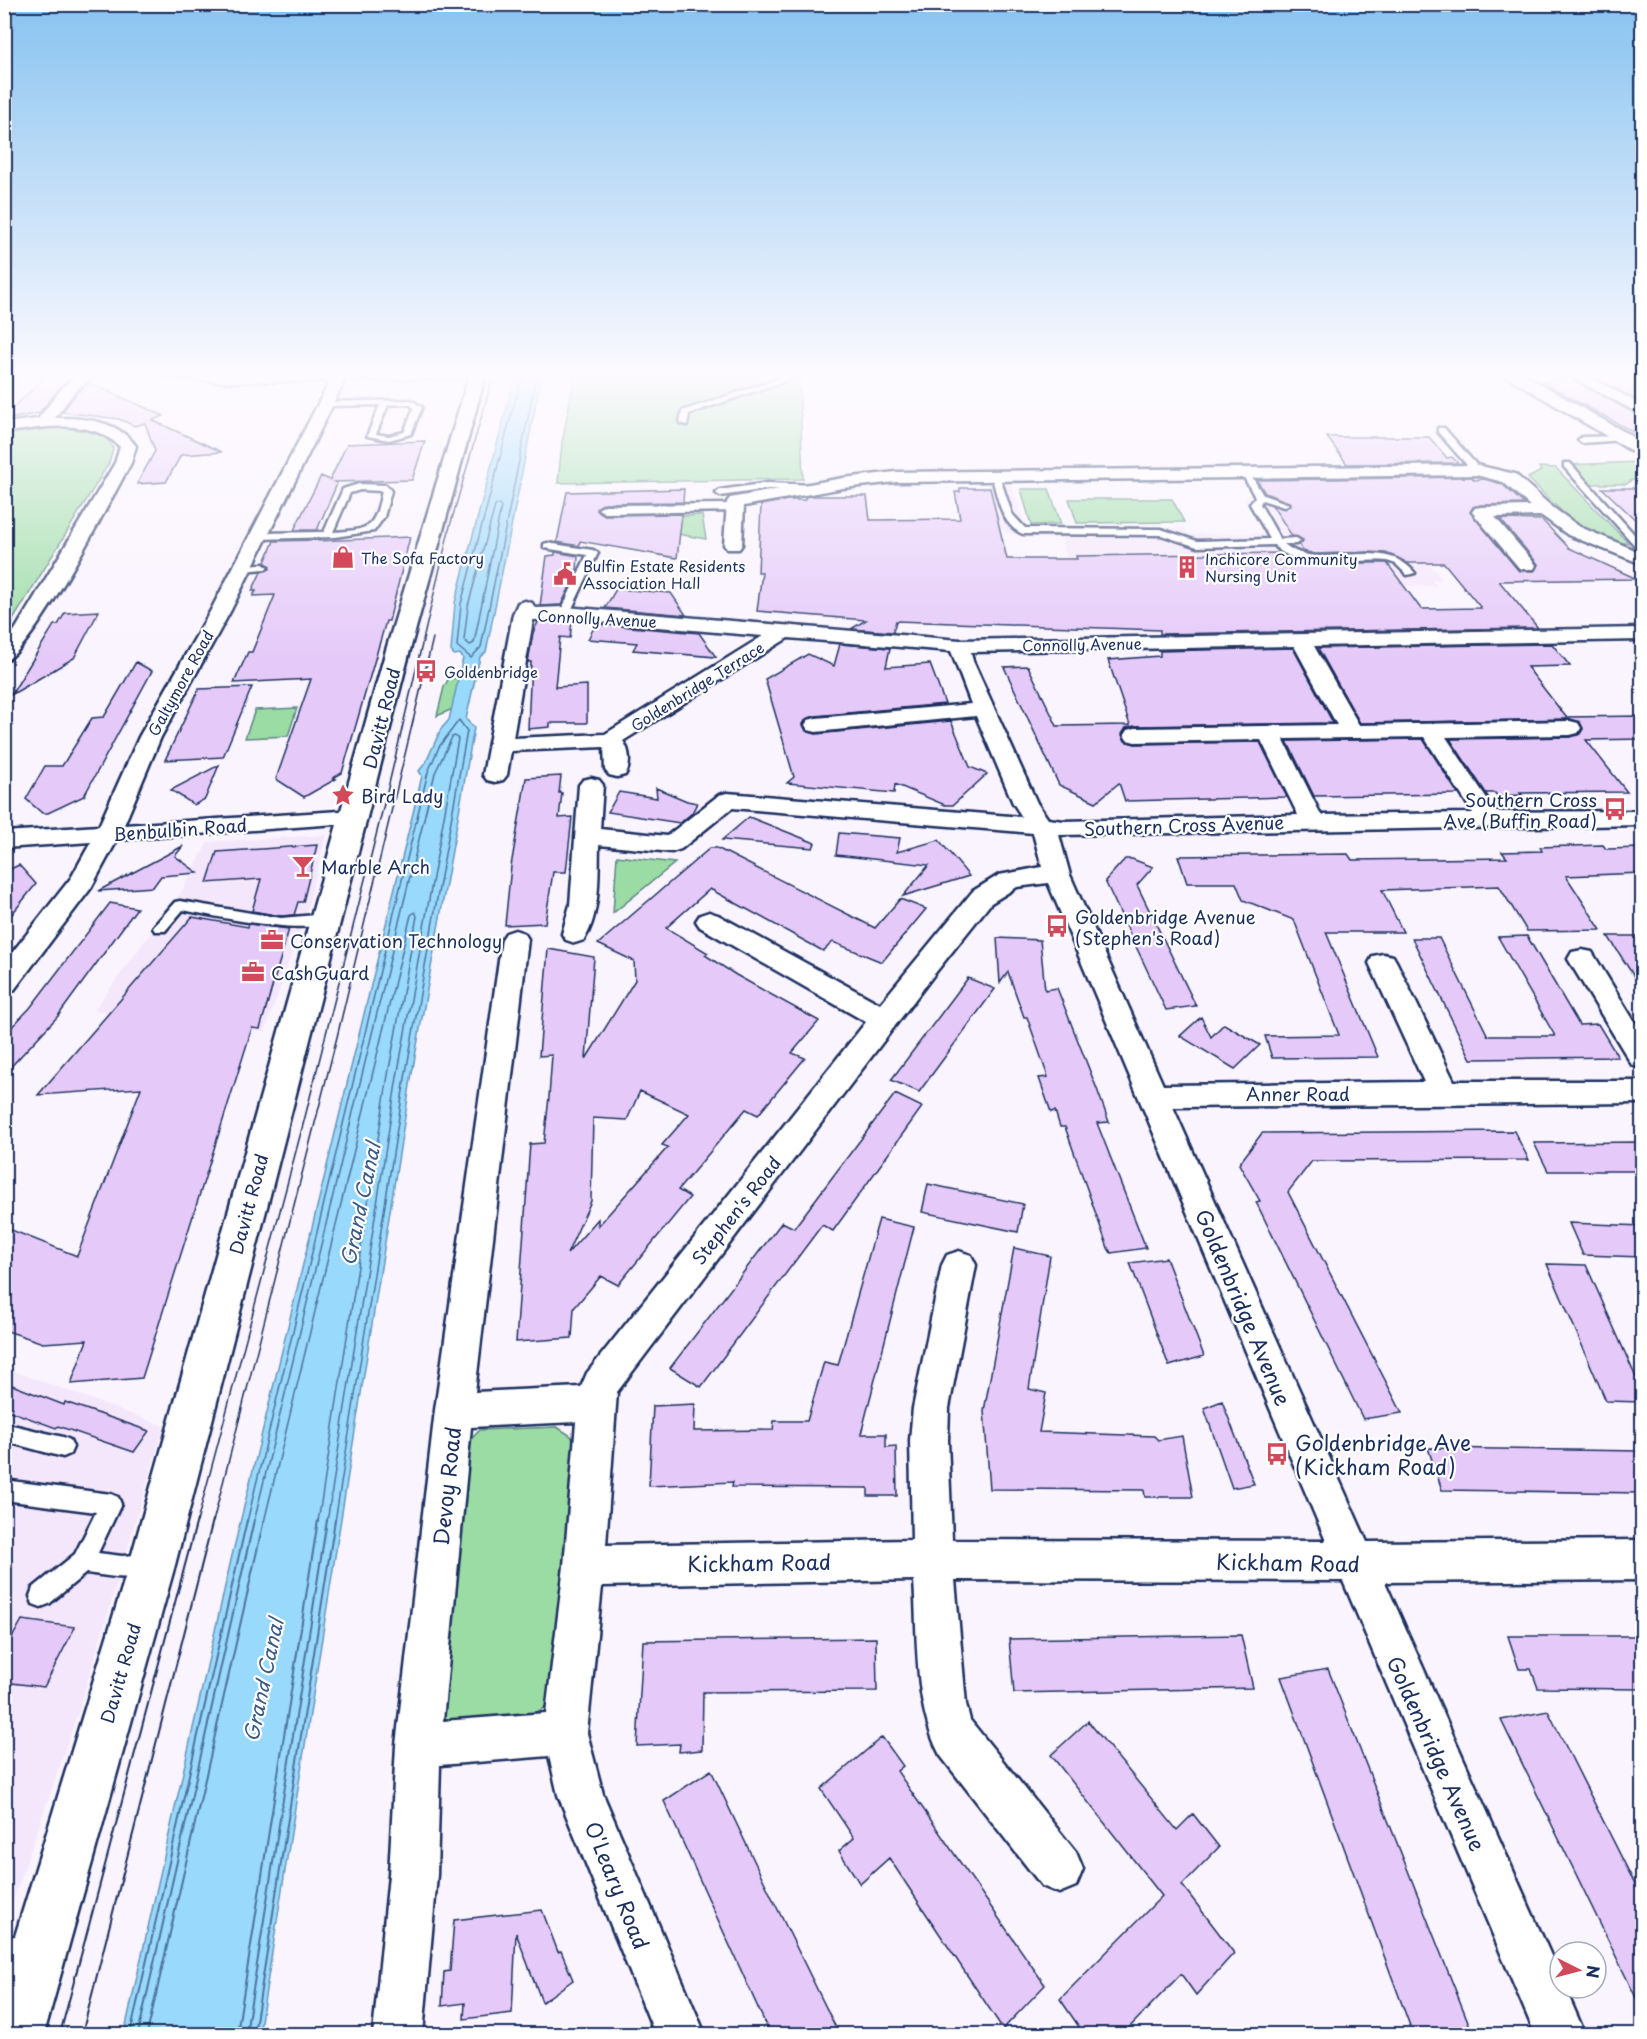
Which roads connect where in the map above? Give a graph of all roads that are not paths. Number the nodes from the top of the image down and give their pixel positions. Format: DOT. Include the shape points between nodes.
graph roads {
  1 [pos="119,468"];
  2 [pos="293,468"];
  3 [pos="445,468"];
  4 [pos="1570,468"];
  5 [pos="1476,470"];
  6 [pos="1248,476"];
  7 [pos="996,479"];
  8 [pos="808,489"];
  9 [pos="720,495"];
  10 [pos="1260,497"];
  11 [pos="1284,504"];
  12 [pos="735,508"];
  13 [pos="604,509"];
  14 [pos="1546,511"];
  15 [pos="328,533"];
  16 [pos="259,536"];
  17 [pos="1296,541"];
  18 [pos="1278,543"];
  19 [pos="734,545"];
  20 [pos="547,546"];
  21 [pos="1642,555"];
  22 [pos="1527,565"];
  23 [pos="1410,573"];
  24 [pos="565,613"];
  25 [pos="783,632"];
  26 [pos="1642,634"];
  27 [pos="1301,640"];
  28 [pos="960,646"];
  29 [pos="4,655"];
  30 [pos="984,710"];
  31 [pos="816,724"];
  32 [pos="1570,728"];
  33 [pos="1431,731"];
  34 [pos="1352,732"];
  35 [pos="1269,733"];
  36 [pos="1135,735"];
  37 [pos="610,740"];
  38 [pos="501,745"];
  39 [pos="617,770"];
  40 [pos="495,775"];
  41 [pos="591,785"];
  42 [pos="355,817"];
  43 [pos="1642,818"];
  44 [pos="1490,821"];
  45 [pos="1313,822"];
  46 [pos="1041,826"];
  47 [pos="108,834"];
  48 [pos="589,836"];
  49 [pos="4,840"];
  50 [pos="1057,875"];
  51 [pos="327,919"];
  52 [pos="709,921"];
  53 [pos="160,928"];
  54 [pos="575,934"];
  55 [pos="515,939"];
  56 [pos="1582,959"];
  57 [pos="1383,963"];
  58 [pos="4,983"];
  59 [pos="884,1019"];
  60 [pos="1642,1057"];
  61 [pos="1444,1092"];
  62 [pos="1642,1092"];
  63 [pos="1153,1097"];
  64 [pos="959,1265"];
  65 [pos="596,1404"];
  66 [pos="454,1410"];
  67 [pos="4,1432"];
  68 [pos="63,1447"];
  69 [pos="4,1490"];
  70 [pos="933,1560"];
  71 [pos="1642,1560"];
  72 [pos="83,1562"];
  73 [pos="1353,1562"];
  74 [pos="152,1565"];
  75 [pos="584,1566"];
  76 [pos="41,1596"];
  77 [pos="565,1733"];
  78 [pos="418,1744"];
  79 [pos="1059,1869"];
  80 [pos="41,1946"];
  81 [pos="4,1950"];
  82 [pos="15,2034"];
  83 [pos="398,2034"];
  84 [pos="680,2034"];
  85 [pos="1560,2034"];
  1 -- 29 [label="street" via="49,590"];
  2 -- 16 [label="street, Galtymore Road"];
  3 -- 42 [label="main road, Davitt Road"];
  4 -- 21 [label="lane"];
  5 -- 6 [label="street"];
  5 -- 14 [label="street" via="1509,478"];
  6 -- 7 [label="street"];
  6 -- 10 [label="lane"];
  7 -- 8 [label="street" via="876,479"];
  7 -- 18 [label="lane" via="1009,520 1023,531 1161,532 1180,537 1188,544"];
  8 -- 9 [label="lane"];
  8 -- 12 [label="street" via="743,499 736,502"];
  10 -- 11 [label="lane"];
  10 -- 18 [label="lane" via="1255,504"];
  12 -- 13 [label="street"];
  12 -- 19 [label="street"];
  14 -- 21 [label="street" via="1574,531"];
  14 -- 22 [label="street" via="1481,512"];
  15 -- 15 [label="lane" via="365,532 372,528 386,488 359,487 346,491"];
  15 -- 16 [label="lane"];
  16 -- 47 [label="street, Galtymore Road" via="253,567 150,737"];
  17 -- 18 [label="lane"];
  18 -- 23 [label="lane" via="1294,555 1388,558"];
  20 -- 24 [label="lane" via="593,553"];
  24 -- 25 [label="street, Connolly Avenue"];
  24 -- 38 [label="street, Connolly Avenue" via="524,610"];
  25 -- 28 [label="street, Connolly Avenue"];
  25 -- 37 [label="street, Goldenbridge Terrace"];
  26 -- 27 [label="street, Connolly Avenue"];
  27 -- 28 [label="street, Connolly Avenue"];
  27 -- 34 [label="street"];
  28 -- 30 [label="street, Goldenbridge Avenue"];
  30 -- 31 [label="street"];
  30 -- 46 [label="street, Goldenbridge Avenue" via="1025,802"];
  32 -- 33 [label="street"];
  33 -- 34 [label="street"];
  33 -- 44 [label="street"];
  34 -- 35 [label="street"];
  35 -- 36 [label="street"];
  35 -- 45 [label="street"];
  37 -- 38 [label="street, Goldenbridge Terrace"];
  37 -- 39 [label="street, Goldenbridge Terrace" via="617,748"];
  38 -- 40 [label="street"];
  41 -- 48 [label="street"];
  42 -- 47 [label="street, Benbulbin Road"];
  42 -- 51 [label="main road, Davitt Road"];
  43 -- 44 [label="street, Southern Cross Avenue"];
  44 -- 45 [label="street, Southern Cross Avenue"];
  45 -- 46 [label="street, Southern Cross Avenue"];
  46 -- 48 [label="street, Southern Cross Avenue" via="728,800 672,844"];
  46 -- 50 [label="street, Goldenbridge Avenue"];
  47 -- 49 [label="street, Benbulbin Road"];
  47 -- 58 [label="street, Galtymore Road" via="82,882"];
  48 -- 54 [label="street" via="583,905"];
  50 -- 59 [label="street, Stephen's Road" via="1023,876 993,886"];
  50 -- 63 [label="street, Goldenbridge Avenue"];
  51 -- 53 [label="lane" via="281,923 180,905"];
  51 -- 74 [label="main road, Davitt Road"];
  52 -- 59 [label="street"];
  55 -- 66 [label="street, Devoy Road"];
  56 -- 60 [label="street"];
  57 -- 61 [label="street"];
  59 -- 65 [label="street, Stephen's Road" via="600,1385"];
  61 -- 62 [label="street, Anner Road"];
  61 -- 63 [label="street, Anner Road"];
  63 -- 73 [label="street, Goldenbridge Avenue"];
  64 -- 70 [label="street" via="931,1408"];
  65 -- 66 [label="street"];
  65 -- 75 [label="street, Stephen's Road"];
  66 -- 78 [label="street, Devoy Road"];
  67 -- 68 [label="lane"];
  69 -- 72 [label="lane" via="111,1504"];
  70 -- 73 [label="street, Kickham Road"];
  70 -- 75 [label="street, Kickham Road"];
  70 -- 79 [label="street" via="944,1704 950,1728"];
  71 -- 73 [label="street, Kickham Road"];
  72 -- 74 [label="lane" via="122,1567"];
  72 -- 76 [label="lane"];
  73 -- 85 [label="street, Goldenbridge Avenue"];
  74 -- 80 [label="main road, Davitt Road"];
  75 -- 77 [label="street, O'Leary Road"];
  77 -- 78 [label="street"];
  77 -- 84 [label="street, O'Leary Road" via="581,1795"];
  78 -- 83 [label="street, Devoy Road" via="413,1875"];
  80 -- 81 [label="lane"];
  80 -- 82 [label="main road, Davitt Road"];
}
